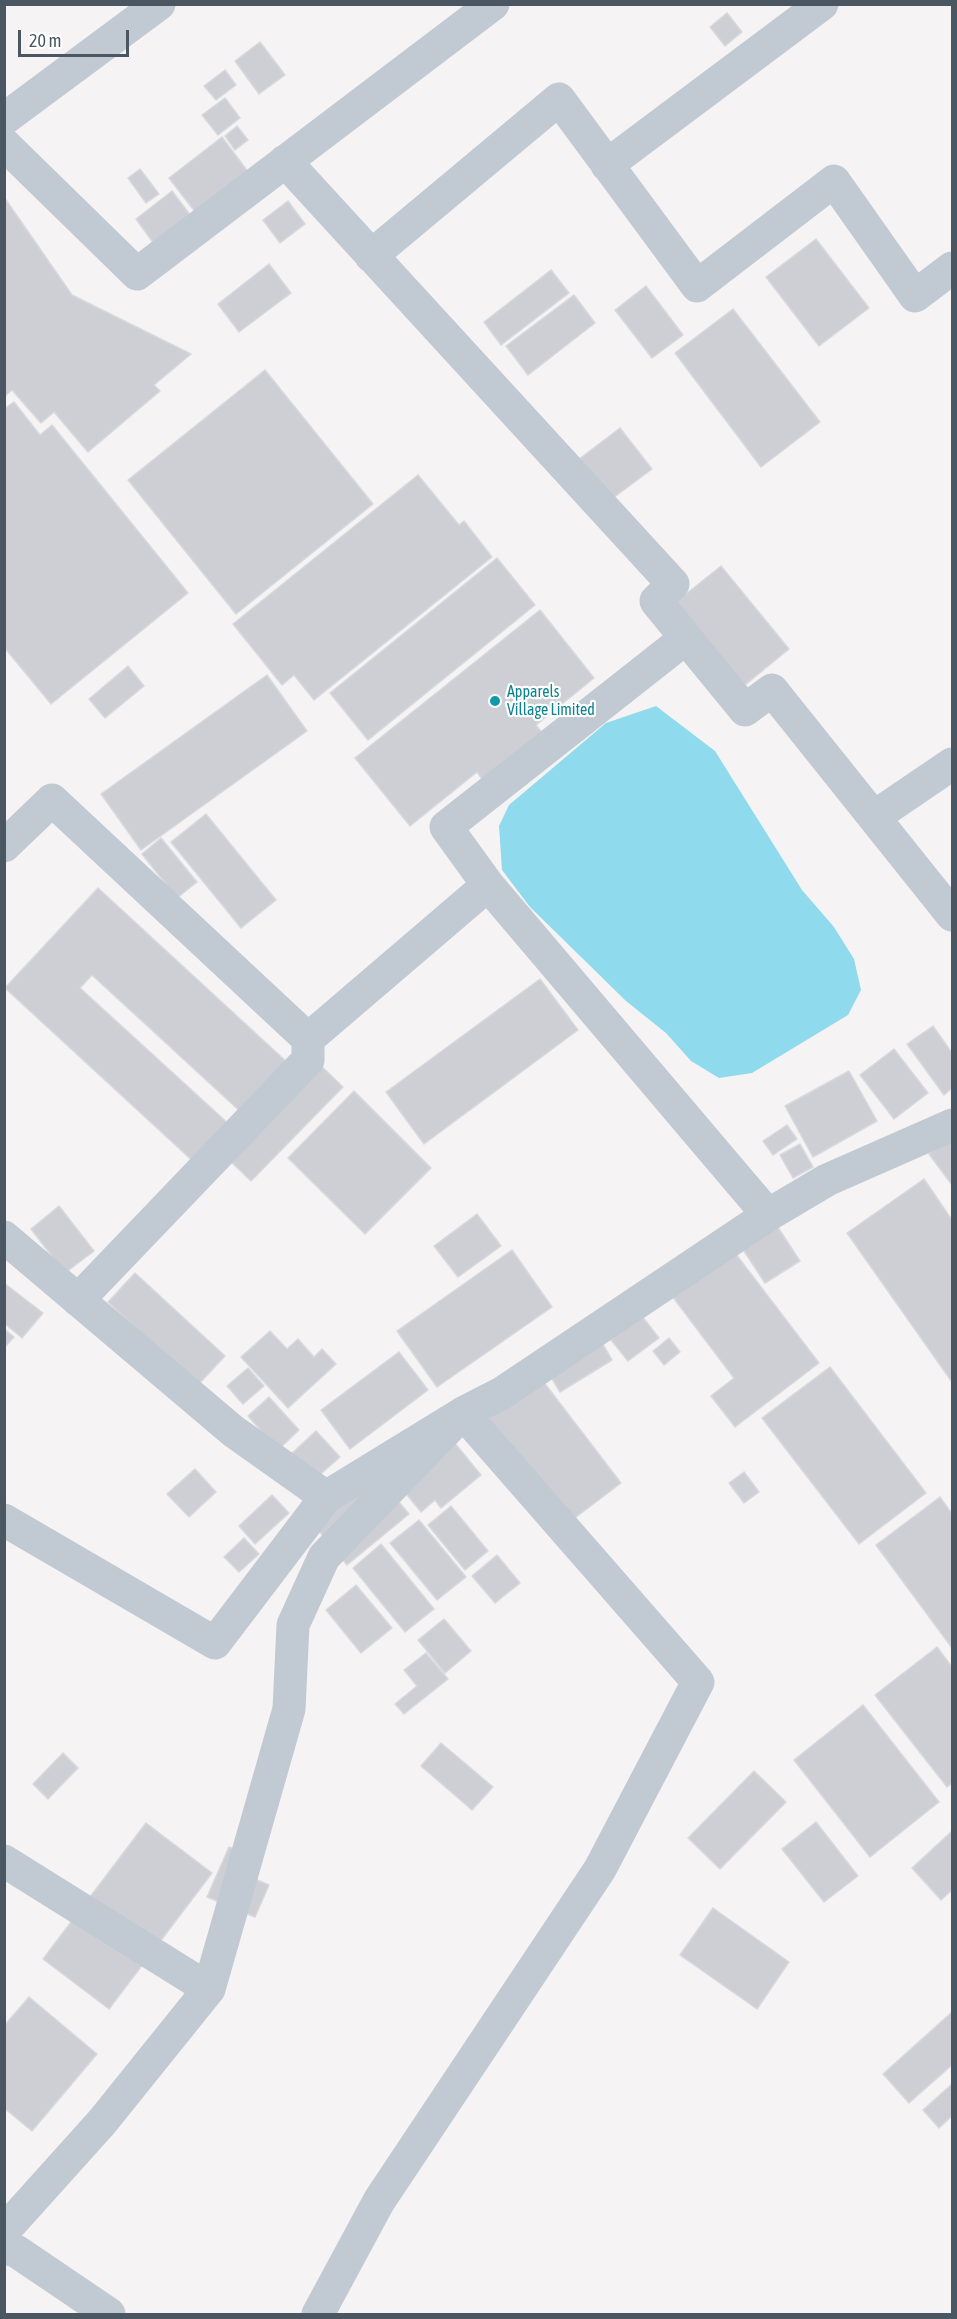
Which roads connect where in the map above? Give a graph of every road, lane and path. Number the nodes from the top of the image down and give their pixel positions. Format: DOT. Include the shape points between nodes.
graph roads {
  1 [pos="159,4"];
  2 [pos="492,4"];
  3 [pos="822,4"];
  4 [pos="4,119"];
  5 [pos="4,144"];
  6 [pos="285,161"];
  7 [pos="607,165"];
  8 [pos="371,256"];
  9 [pos="952,268"];
  10 [pos="686,638"];
  11 [pos="952,764"];
  12 [pos="874,817"];
  13 [pos="4,846"];
  14 [pos="488,885"];
  15 [pos="952,915"];
  16 [pos="308,1039"];
  17 [pos="952,1125"];
  18 [pos="768,1215"];
  19 [pos="4,1238"];
  20 [pos="78,1300"];
  21 [pos="463,1413"];
  22 [pos="326,1497"];
  23 [pos="4,1520"];
  24 [pos="4,1861"];
  25 [pos="209,1989"];
  26 [pos="4,2230"];
  27 [pos="4,2248"];
  28 [pos="109,2314"];
  29 [pos="318,2314"];
  1 -- 4 [label="street"];
  2 -- 6 [label="street"];
  3 -- 7 [label="street"];
  5 -- 6 [label="street" via="137,274"];
  6 -- 8 [label="street"];
  7 -- 8 [label="street" via="559,99"];
  7 -- 9 [label="street" via="697,286 834,181 915,296"];
  8 -- 10 [label="street" via="673,584 656,601"];
  10 -- 12 [label="street" via="745,710 772,690"];
  10 -- 14 [label="street" via="447,827"];
  11 -- 12 [label="street"];
  12 -- 15 [label="street"];
  13 -- 16 [label="street" via="52,800"];
  14 -- 16 [label="street"];
  14 -- 18 [label="street"];
  16 -- 20 [label="street" via="308,1060"];
  17 -- 18 [label="street" via="827,1180"];
  18 -- 21 [label="street" via="502,1393"];
  19 -- 20 [label="street"];
  20 -- 22 [label="street" via="233,1431"];
  21 -- 22 [label="street"];
  21 -- 25 [label="street" via="324,1557 293,1625 289,1709"];
  21 -- 29 [label="street" via="698,1682 600,1869 379,2201"];
  22 -- 23 [label="street" via="215,1643"];
  24 -- 25 [label="street"];
  25 -- 26 [label="street" via="102,2122"];
  27 -- 28 [label="street" via="16,2251"];
}
